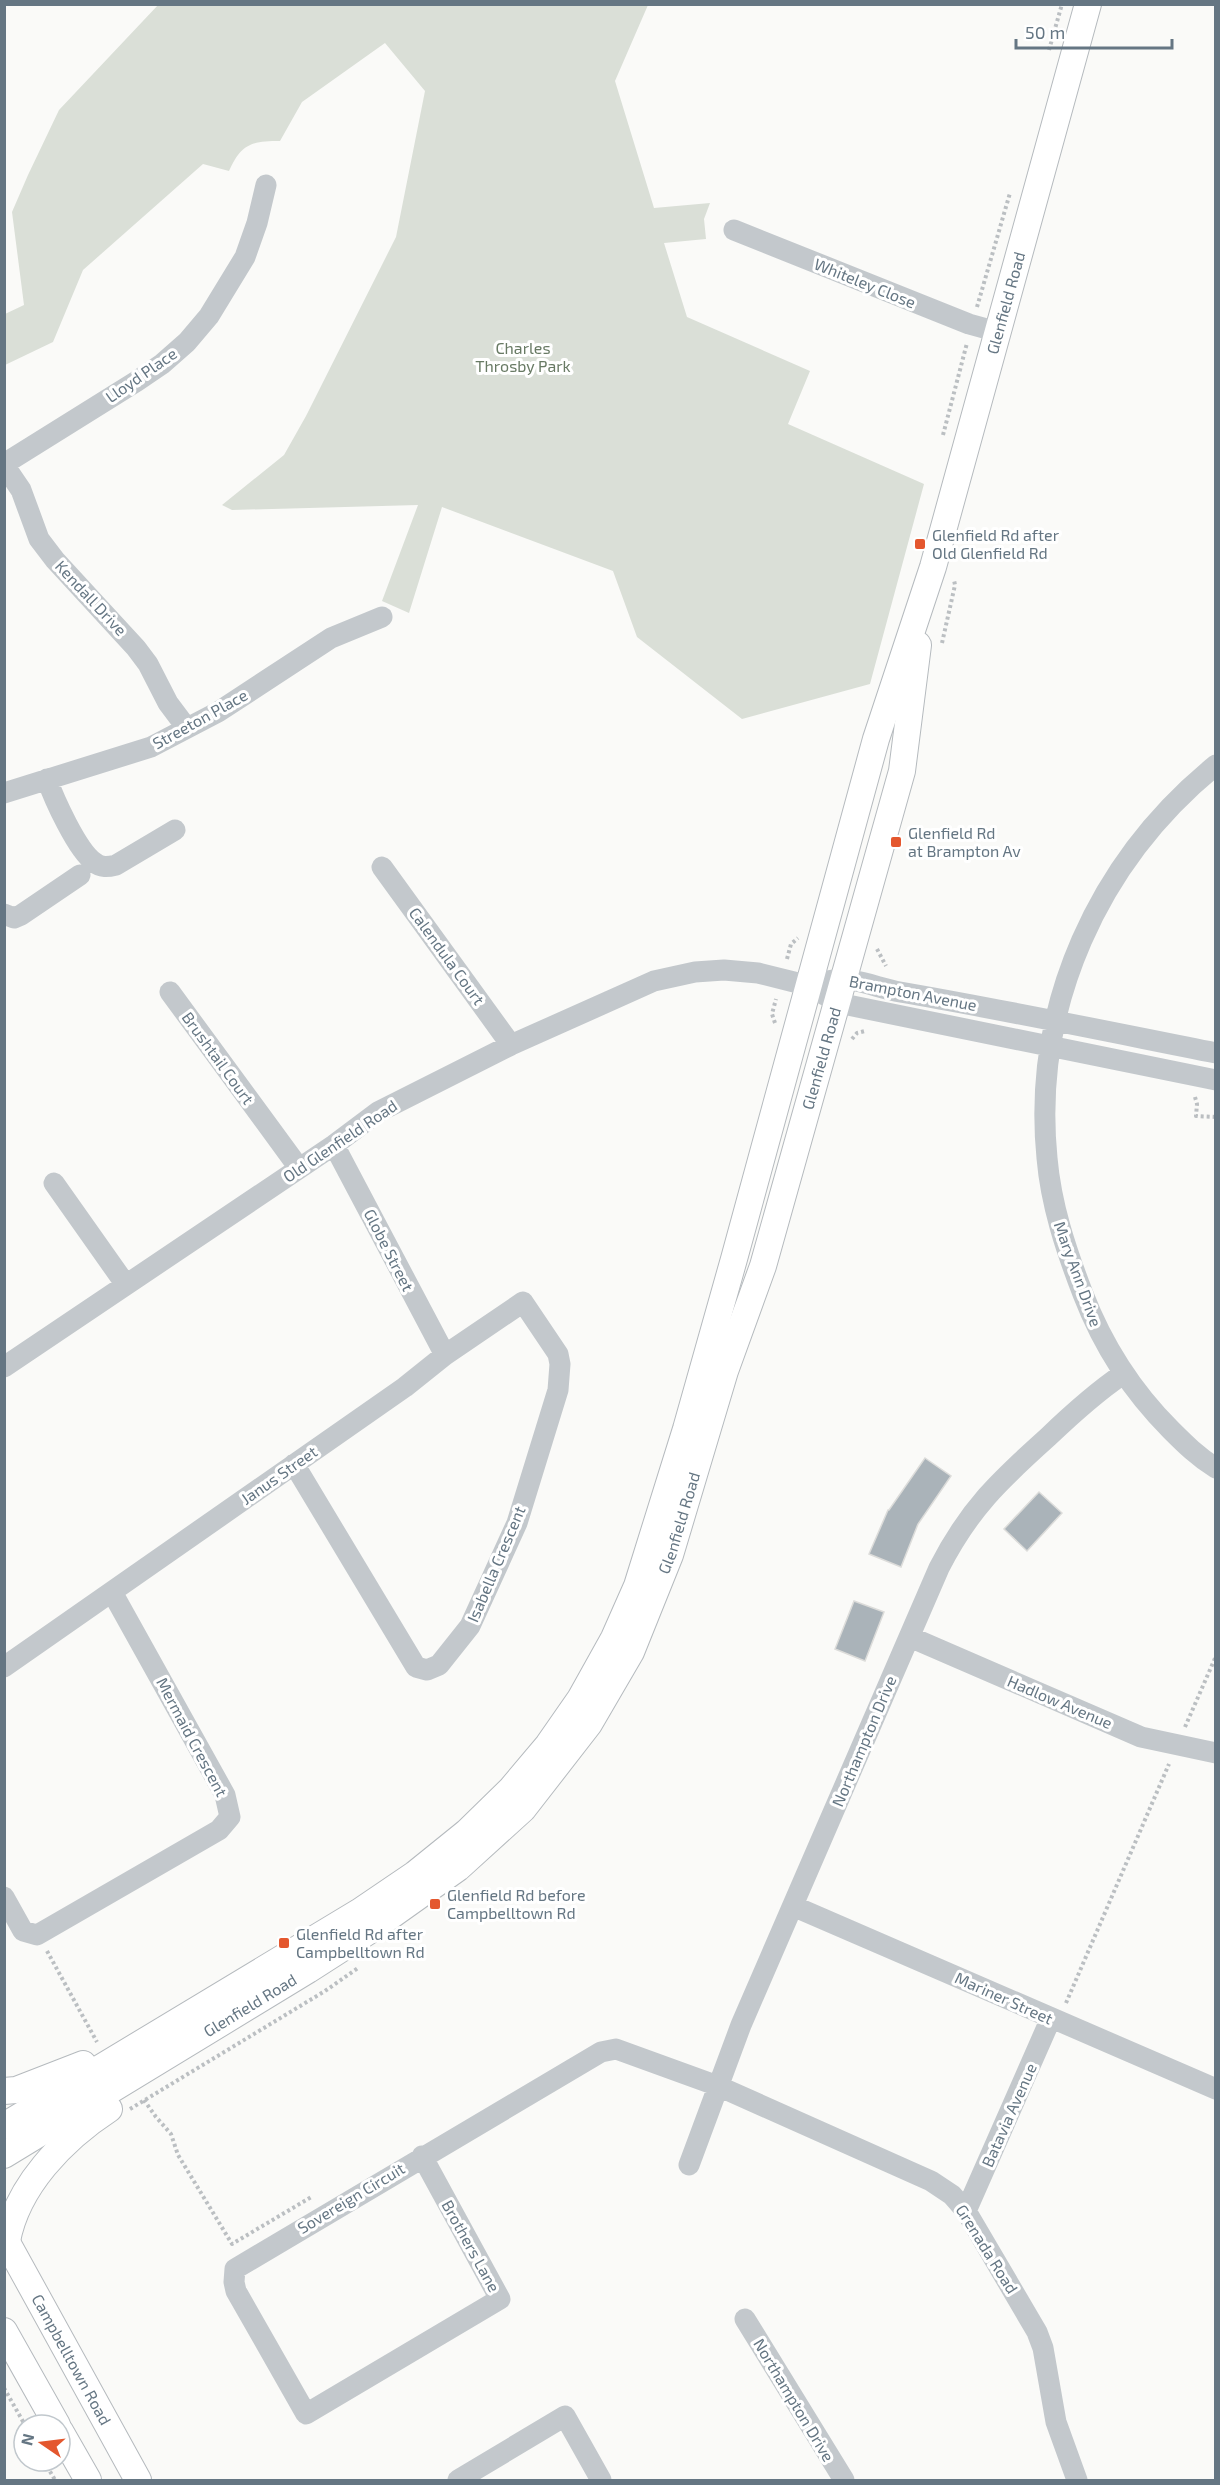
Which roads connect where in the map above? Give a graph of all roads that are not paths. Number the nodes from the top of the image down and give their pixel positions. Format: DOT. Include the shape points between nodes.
graph roads {
  1 [pos="1088,4"];
  2 [pos="266,185"];
  3 [pos="734,230"];
  4 [pos="998,332"];
  5 [pos="4,464"];
  6 [pos="923,602"];
  7 [pos="382,617"];
  8 [pos="186,727"];
  9 [pos="1215,765"];
  10 [pos="47,779"];
  11 [pos="4,793"];
  12 [pos="175,830"];
  13 [pos="382,867"];
  14 [pos="80,875"];
  15 [pos="4,914"];
  16 [pos="810,986"];
  17 [pos="841,991"];
  18 [pos="170,992"];
  19 [pos="1056,1022"];
  20 [pos="511,1045"];
  21 [pos="1050,1046"];
  22 [pos="1215,1053"];
  23 [pos="1215,1080"];
  24 [pos="334,1144"];
  25 [pos="299,1168"];
  26 [pos="54,1183"];
  27 [pos="126,1285"];
  28 [pos="445,1355"];
  29 [pos="4,1367"];
  30 [pos="1123,1374"];
  31 [pos="294,1464"];
  32 [pos="1215,1468"];
  33 [pos="112,1592"];
  34 [pos="909,1637"];
  35 [pos="4,1667"];
  36 [pos="1215,1753"];
  37 [pos="4,1897"];
  38 [pos="793,1906"];
  39 [pos="308,1970"];
  40 [pos="1054,2020"];
  41 [pos="176,2021"];
  42 [pos="718,2086"];
  43 [pos="1215,2089"];
  44 [pos="4,2091"];
  45 [pos="4,2126"];
  46 [pos="4,2155"];
  47 [pos="422,2156"];
  48 [pos="689,2165"];
  49 [pos="966,2211"];
  50 [pos="6,2239"];
  51 [pos="745,2319"];
  52 [pos="4,2331"];
  53 [pos="403,2356"];
  54 [pos="50,2413"];
  55 [pos="72,2452"];
  56 [pos="88,2481"];
  57 [pos="138,2481"];
  58 [pos="458,2481"];
  59 [pos="601,2481"];
  60 [pos="844,2481"];
  61 [pos="1077,2481"];
  1 -- 4 [label="main road, Glenfield Road"];
  2 -- 5 [label="street, Lloyd Place" via="245,257 209,316 187,342 137,381"];
  3 -- 4 [label="street, Whiteley Close"];
  4 -- 6 [label="main road, Glenfield Road"];
  5 -- 8 [label="street, Kendall Drive" via="21,490 39,539 136,648"];
  6 -- 16 [label="main road, Glenfield Road" via="876,739"];
  6 -- 17 [label="main road, Glenfield Road" via="902,771"];
  7 -- 8 [label="street, Streeton Place" via="331,638 218,712"];
  8 -- 10 [label="street, Streeton Place" via="151,747"];
  9 -- 19 [label="street, Mary Ann Drive" via="1164,812 1115,875 1078,948"];
  10 -- 11 [label="street, Streeton Place"];
  10 -- 12 [label="street" via="60,811 86,854 100,866 116,865"];
  13 -- 20 [label="street, Calendula Court"];
  14 -- 15 [label="street" via="21,915 14,918"];
  16 -- 17 [label="street, Brampton Avenue" via="839,978"];
  16 -- 20 [label="street, Old Glenfield Road" via="758,973 695,972 654,981"];
  16 -- 41 [label="main road, Glenfield Road" via="690,1418 644,1566 614,1638 580,1699 511,1789 467,1832 415,1874 359,1912"];
  17 -- 19 [label="street, Brampton Avenue" via="878,988"];
  17 -- 21 [label="street, Brampton Avenue"];
  17 -- 39 [label="main road, Glenfield Road" via="763,1266 725,1371 670,1555 631,1652 589,1724 523,1809 458,1869"];
  18 -- 25 [label="street, Brushtail Court"];
  19 -- 21 [label="street, Mary Ann Drive"];
  19 -- 22 [label="street, Brampton Avenue"];
  20 -- 24 [label="street, Old Glenfield Road" via="378,1112"];
  21 -- 23 [label="street, Brampton Avenue"];
  21 -- 30 [label="street, Mary Ann Drive" via="1045,1126 1059,1222 1090,1312"];
  24 -- 25 [label="street, Old Glenfield Road"];
  24 -- 28 [label="street, Globe Street"];
  25 -- 27 [label="street, Old Glenfield Road"];
  26 -- 27 [label="street"];
  27 -- 29 [label="street, Old Glenfield Road"];
  28 -- 31 [label="street, Janus Street"];
  28 -- 31 [label="street, Isabella Crescent" via="523,1302 558,1354 560,1364 558,1390 517,1523 470,1626 439,1665 427,1670 416,1667"];
  30 -- 32 [label="street, Mary Ann Drive" via="1159,1418"];
  30 -- 34 [label="street, Northampton Drive" via="1097,1392 993,1487 967,1518 939,1568"];
  31 -- 33 [label="street, Janus Street"];
  33 -- 35 [label="street"];
  33 -- 37 [label="street, Mermaid Crescent" via="225,1795 230,1816 219,1830 37,1935 23,1931"];
  34 -- 36 [label="street, Hadlow Avenue" via="1141,1737"];
  34 -- 38 [label="street, Northampton Drive"];
  38 -- 40 [label="street, Mariner Street"];
  38 -- 42 [label="street, Northampton Drive"];
  39 -- 46 [label="main road, Glenfield Road"];
  39 -- 50 [label="main road" via="246,2023 87,2123 32,2184 16,2208"];
  40 -- 43 [label="street, Mariner Street"];
  40 -- 49 [label="street, Batavia Avenue"];
  41 -- 44 [label="main road" via="72,2069"];
  41 -- 45 [label="main road, Glenfield Road"];
  42 -- 47 [label="street, Sovereign Circuit" via="616,2049 601,2052"];
  42 -- 48 [label="street, Northampton Drive"];
  42 -- 49 [label="street, Grenada Road" via="931,2181 952,2195"];
  47 -- 53 [label="street, Brothers Lane" via="500,2299"];
  47 -- 53 [label="street, Sovereign Circuit" via="235,2269 236,2291 306,2414"];
  49 -- 61 [label="street, Grenada Road" via="1037,2332 1056,2422"];
  50 -- 57 [label="main road, Campbelltown Road"];
  51 -- 60 [label="street, Northampton Drive"];
  52 -- 54 [label="main road"];
  55 -- 56 [label="main road"];
  58 -- 59 [label="street" via="565,2416"];
}
